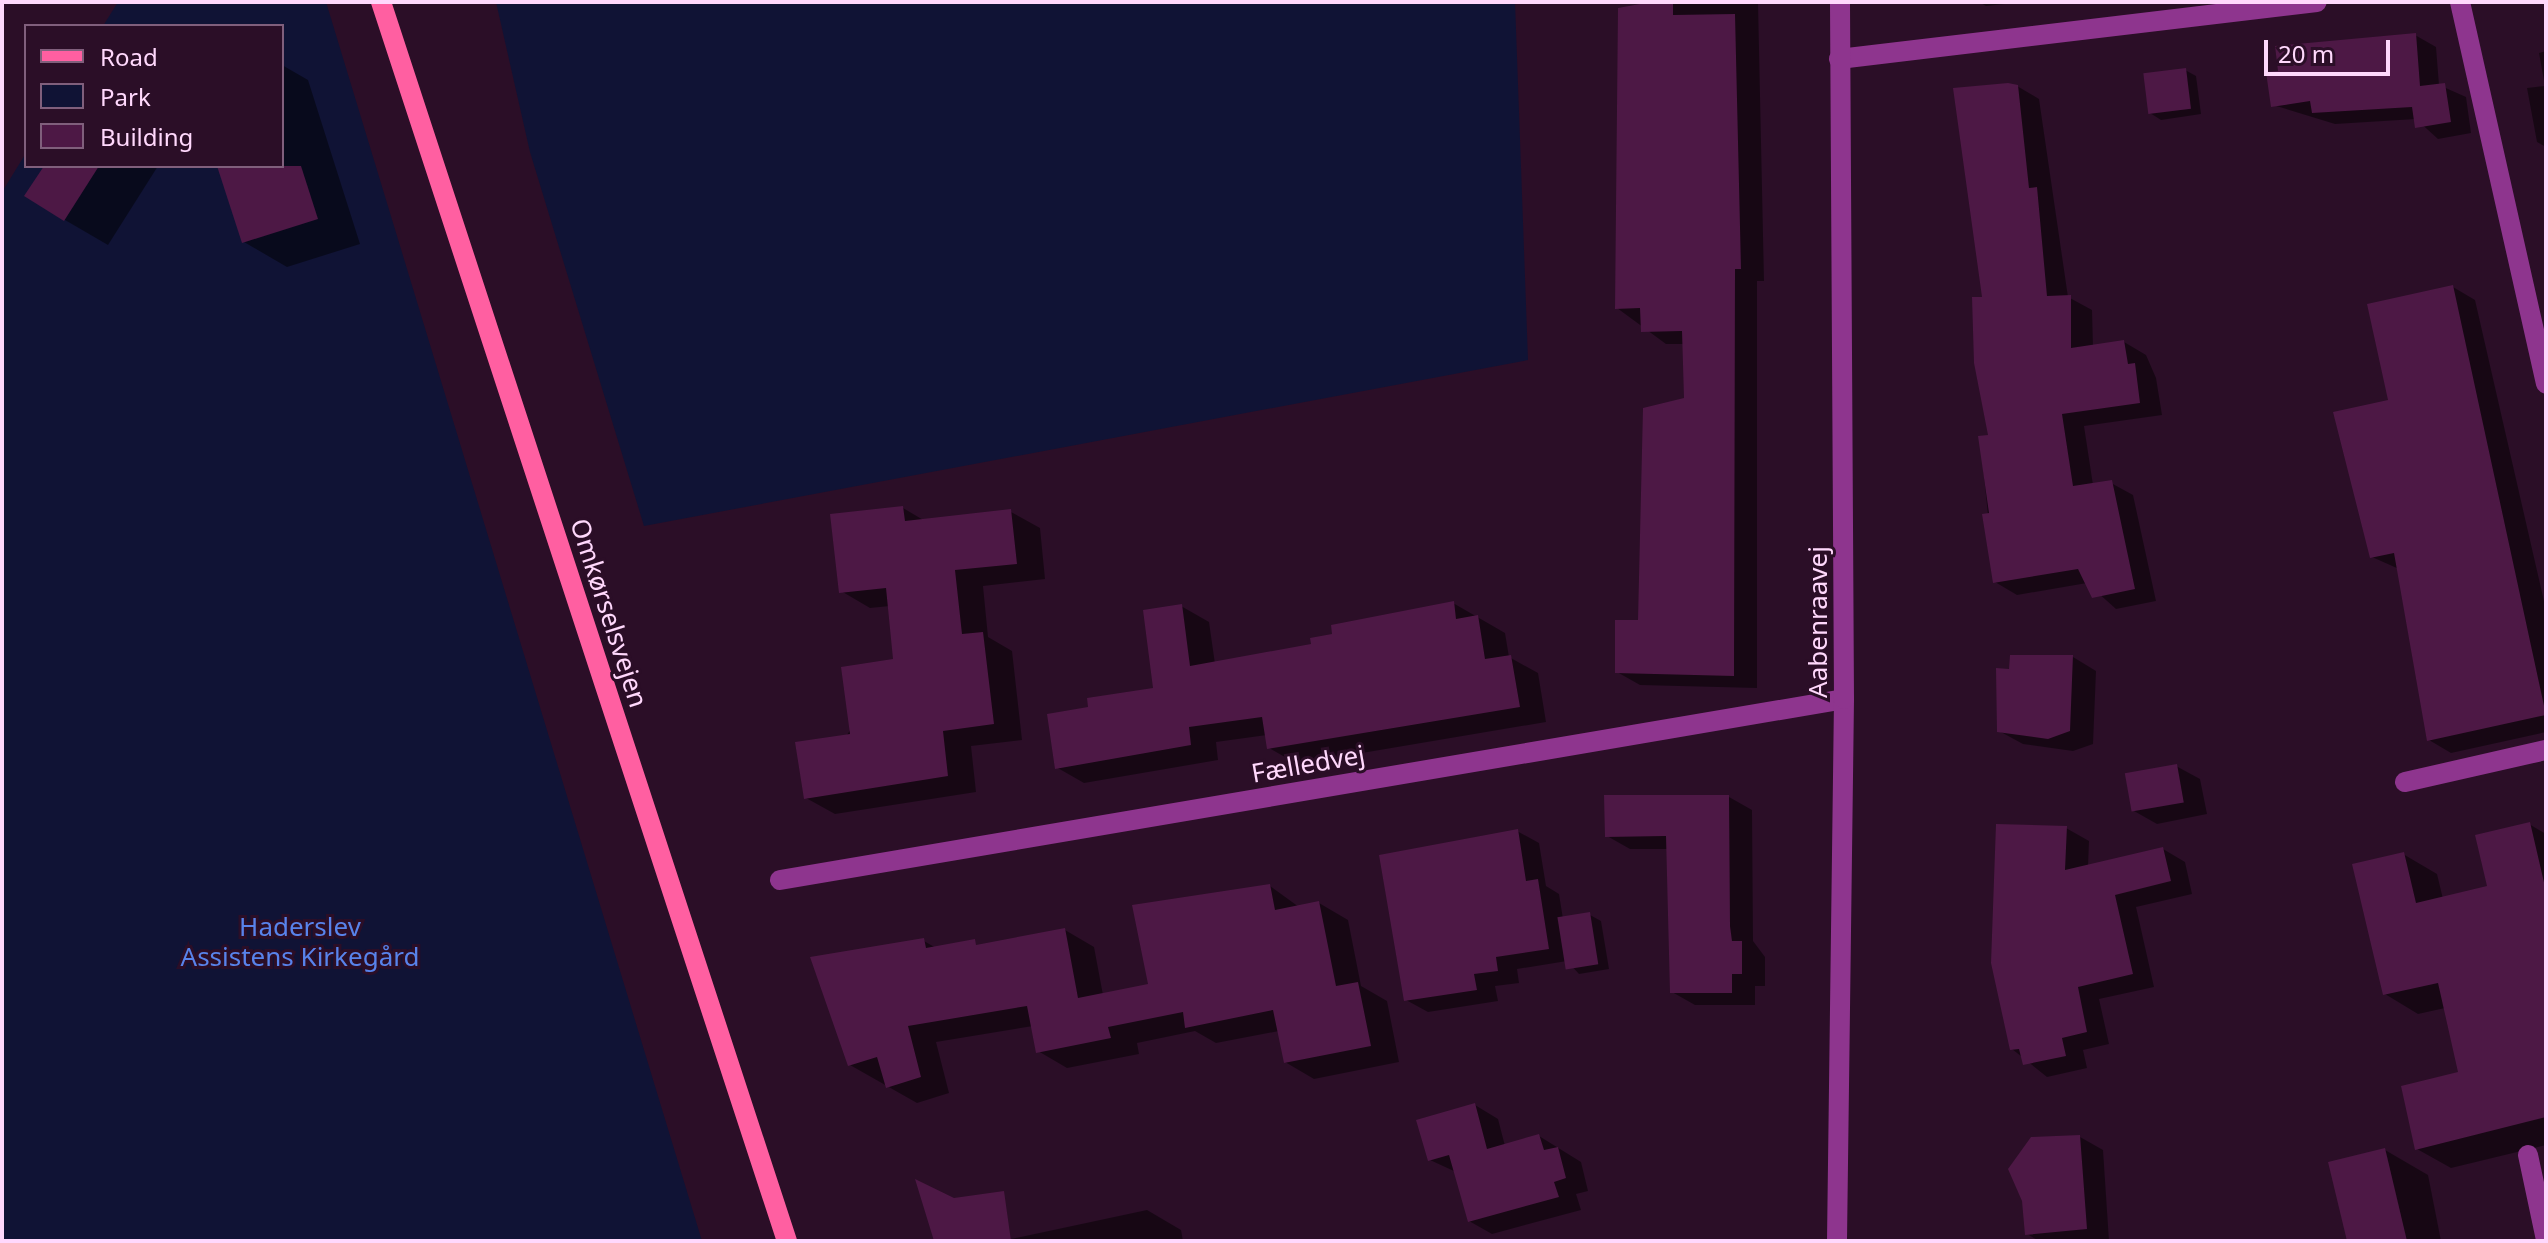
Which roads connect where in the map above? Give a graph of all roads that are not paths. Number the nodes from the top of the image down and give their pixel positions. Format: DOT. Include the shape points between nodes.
graph roads {
  1 [pos="381,2"];
  2 [pos="1840,2"];
  3 [pos="2317,2"];
  4 [pos="2460,2"];
  5 [pos="1839,59"];
  6 [pos="2546,383"];
  7 [pos="1844,699"];
  8 [pos="2546,750"];
  9 [pos="2405,782"];
  10 [pos="780,880"];
  11 [pos="2528,1155"];
  12 [pos="2546,1240"];
  13 [pos="787,1241"];
  14 [pos="1837,1241"];
  1 -- 13 [label="main road, Omkørselsvejen"];
  2 -- 5 [label="street, Aabenraavej"];
  3 -- 5 [label="street"];
  4 -- 6 [label="street"];
  5 -- 7 [label="street, Aabenraavej"];
  7 -- 10 [label="street, Fælledvej"];
  7 -- 14 [label="street, Aabenraavej"];
  8 -- 9 [label="street"];
  11 -- 12 [label="street"];
}
